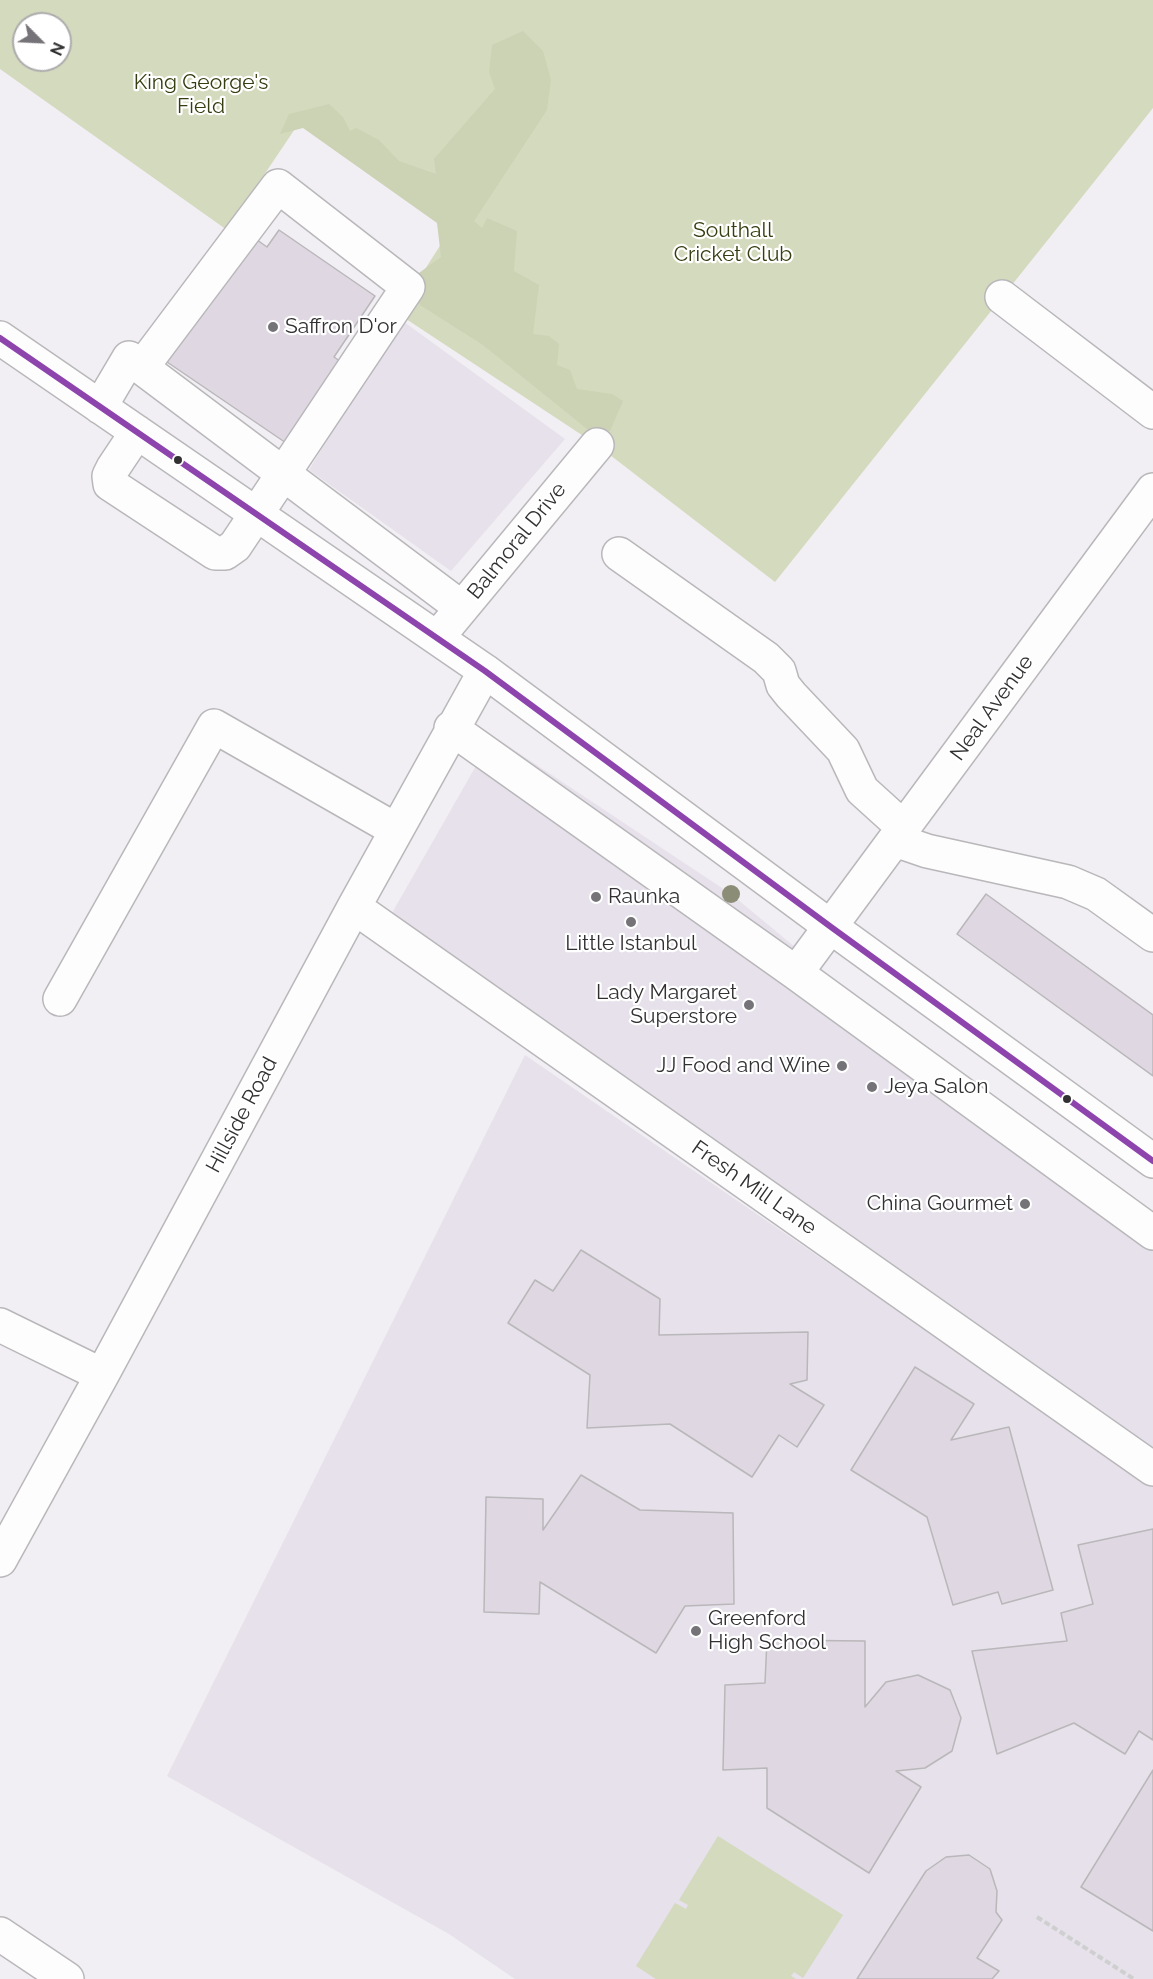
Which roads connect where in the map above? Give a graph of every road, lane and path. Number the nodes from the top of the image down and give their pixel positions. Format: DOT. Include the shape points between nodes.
graph roads {
  1 [pos="1002,297"];
  2 [pos="0,338"];
  3 [pos="142,367"];
  4 [pos="100,407"];
  5 [pos="1153,412"];
  6 [pos="137,432"];
  7 [pos="597,445"];
  8 [pos="283,474"];
  9 [pos="1153,490"];
  10 [pos="256,514"];
  11 [pos="619,555"];
  12 [pos="462,609"];
  13 [pos="438,639"];
  14 [pos="484,671"];
  15 [pos="452,728"];
  16 [pos="396,830"];
  17 [pos="899,834"];
  18 [pos="354,907"];
  19 [pos="831,927"];
  20 [pos="1153,935"];
  21 [pos="796,973"];
  22 [pos="60,999"];
  23 [pos="1153,1161"];
  24 [pos="1153,1233"];
  25 [pos="0,1326"];
  26 [pos="102,1375"];
  27 [pos="1153,1469"];
  28 [pos="0,1560"];
  29 [pos="1037,1917"];
  30 [pos="0,1934"];
  31 [pos="68,1979"];
  32 [pos="1134,1979"];
  1 -- 5 [label="street"];
  2 -- 4 [label="street"];
  3 -- 4 [label="street" via="129,358"];
  3 -- 8 [label="street"];
  3 -- 8 [label="street" via="278,186 408,287"];
  4 -- 6 [label="street"];
  6 -- 10 [label="street"];
  6 -- 10 [label="street" via="109,476 116,490 215,553 225,553 235,546"];
  7 -- 12 [label="street, Balmoral Drive"];
  8 -- 10 [label="street"];
  8 -- 12 [label="street"];
  9 -- 17 [label="street, Neal Avenue"];
  10 -- 13 [label="street"];
  11 -- 17 [label="street" via="779,671 783,685 843,750 862,790"];
  12 -- 13 [label="street, Balmoral Drive"];
  13 -- 14 [label="street"];
  14 -- 15 [label="street, Hillside Road"];
  14 -- 19 [label="street"];
  15 -- 16 [label="street, Hillside Road"];
  15 -- 21 [label="street"];
  16 -- 18 [label="street, Hillside Road"];
  16 -- 22 [label="street" via="214,726"];
  17 -- 19 [label="street, Neal Avenue"];
  17 -- 20 [label="street" via="927,851 1068,882 1096,894"];
  18 -- 26 [label="street, Hillside Road"];
  18 -- 27 [label="street, Fresh Mill Lane"];
  19 -- 21 [label="street, Neal Avenue"];
  19 -- 23 [label="street"];
  21 -- 24 [label="street"];
  25 -- 26 [label="street"];
  26 -- 28 [label="street, Hillside Road"];
  29 -- 32 [label="path"];
  30 -- 31 [label="street"];
}
